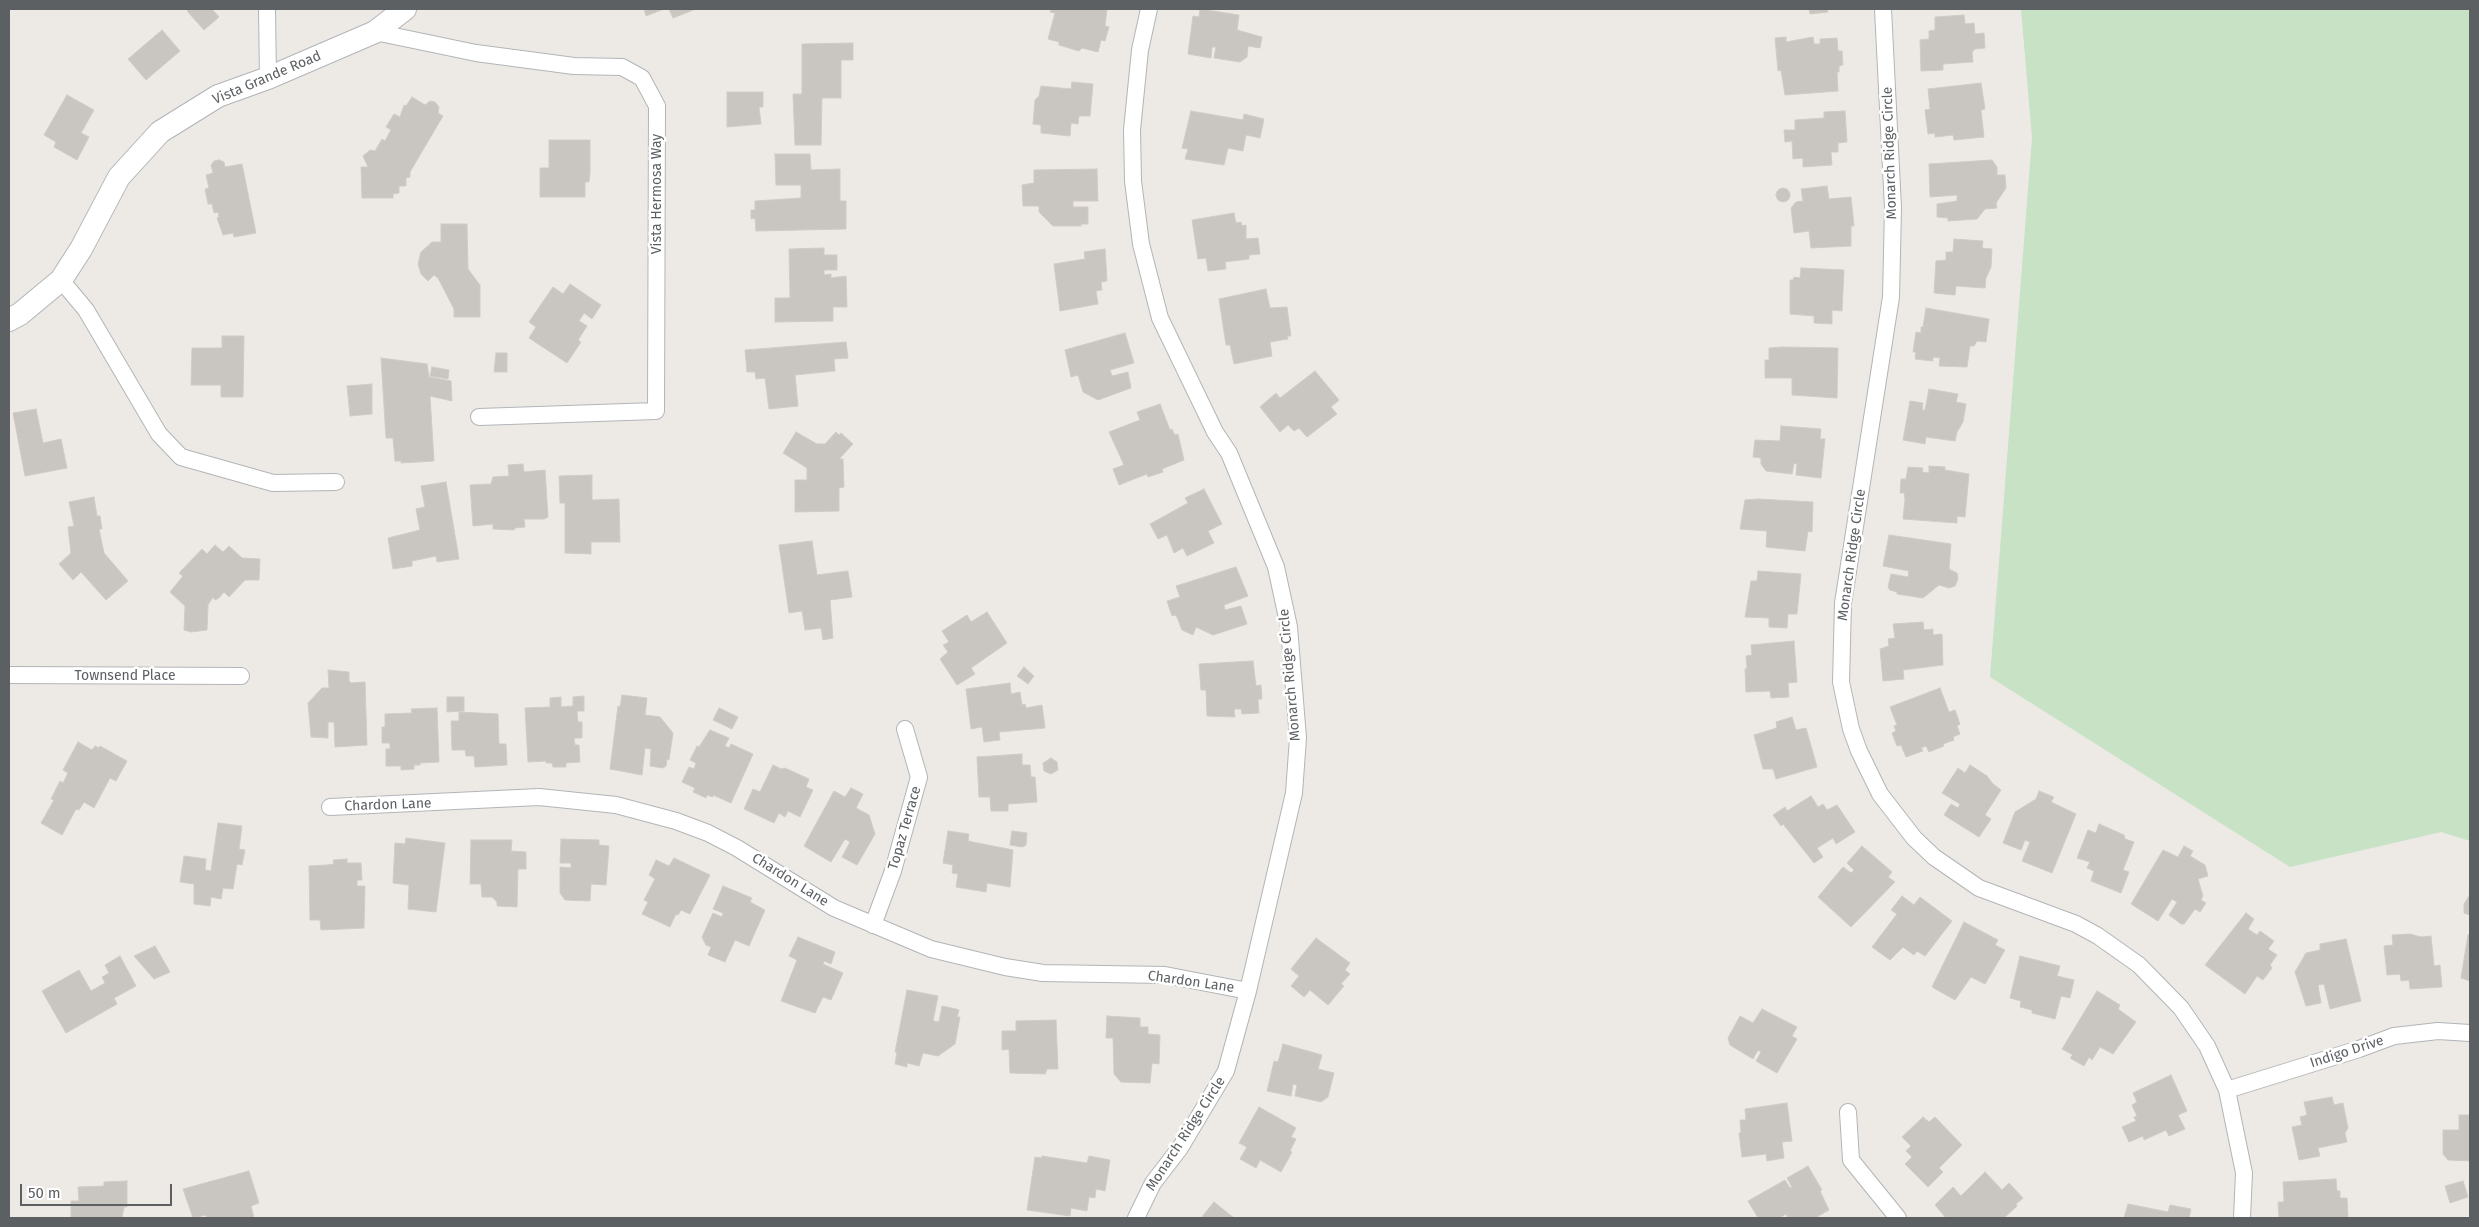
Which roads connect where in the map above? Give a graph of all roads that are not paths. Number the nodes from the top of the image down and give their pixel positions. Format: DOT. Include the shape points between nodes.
graph roads {
  1 [pos="267,9"];
  2 [pos="405,9"];
  3 [pos="1149,9"];
  4 [pos="1883,9"];
  5 [pos="375,32"];
  6 [pos="268,78"];
  7 [pos="61,280"];
  8 [pos="9,320"];
  9 [pos="479,417"];
  10 [pos="336,482"];
  11 [pos="9,675"];
  12 [pos="241,676"];
  13 [pos="905,729"];
  14 [pos="330,807"];
  15 [pos="872,925"];
  16 [pos="1248,990"];
  17 [pos="2470,1033"];
  18 [pos="2227,1090"];
  19 [pos="1848,1112"];
  20 [pos="1136,1218"];
  21 [pos="1898,1218"];
  22 [pos="2242,1218"];
  1 -- 6 [label="street"];
  2 -- 5 [label="street, Vista Grande Road"];
  3 -- 16 [label="street, Monarch Ridge Circle" via="1140,50 1132,130 1135,206 1144,260 1160,318 1250,499 1276,567 1289,627 1298,738 1294,793"];
  4 -- 18 [label="street, Monarch Ridge Circle" via="1894,208 1891,297 1843,603 1841,682 1851,729 1880,794 1914,838 1956,874 1979,888 2076,924 2139,965 2192,1022"];
  5 -- 6 [label="street, Vista Grande Road"];
  5 -- 9 [label="street, Vista Hermosa Way" via="476,53 574,66 622,67 642,78 657,106 656,411"];
  6 -- 7 [label="street, Vista Grande Road" via="218,96 160,132 119,177 82,249"];
  7 -- 8 [label="street, Vista Grande Road"];
  7 -- 10 [label="street" via="86,310 160,434 181,457 273,483"];
  11 -- 12 [label="street, Townsend Place"];
  13 -- 15 [label="street, Topaz Terrace" via="919,777 893,871"];
  14 -- 15 [label="street, Chardon Lane" via="539,797 616,805 708,833 834,908"];
  15 -- 16 [label="street, Chardon Lane" via="931,948 1005,967 1043,973 1165,975"];
  16 -- 20 [label="street, Monarch Ridge Circle" via="1226,1071 1180,1148 1153,1183"];
  17 -- 18 [label="street, Indigo Drive" via="2438,1031 2394,1036"];
  18 -- 22 [label="street, Monarch Ridge Circle" via="2244,1173"];
  19 -- 21 [label="street" via="1851,1160"];
}
